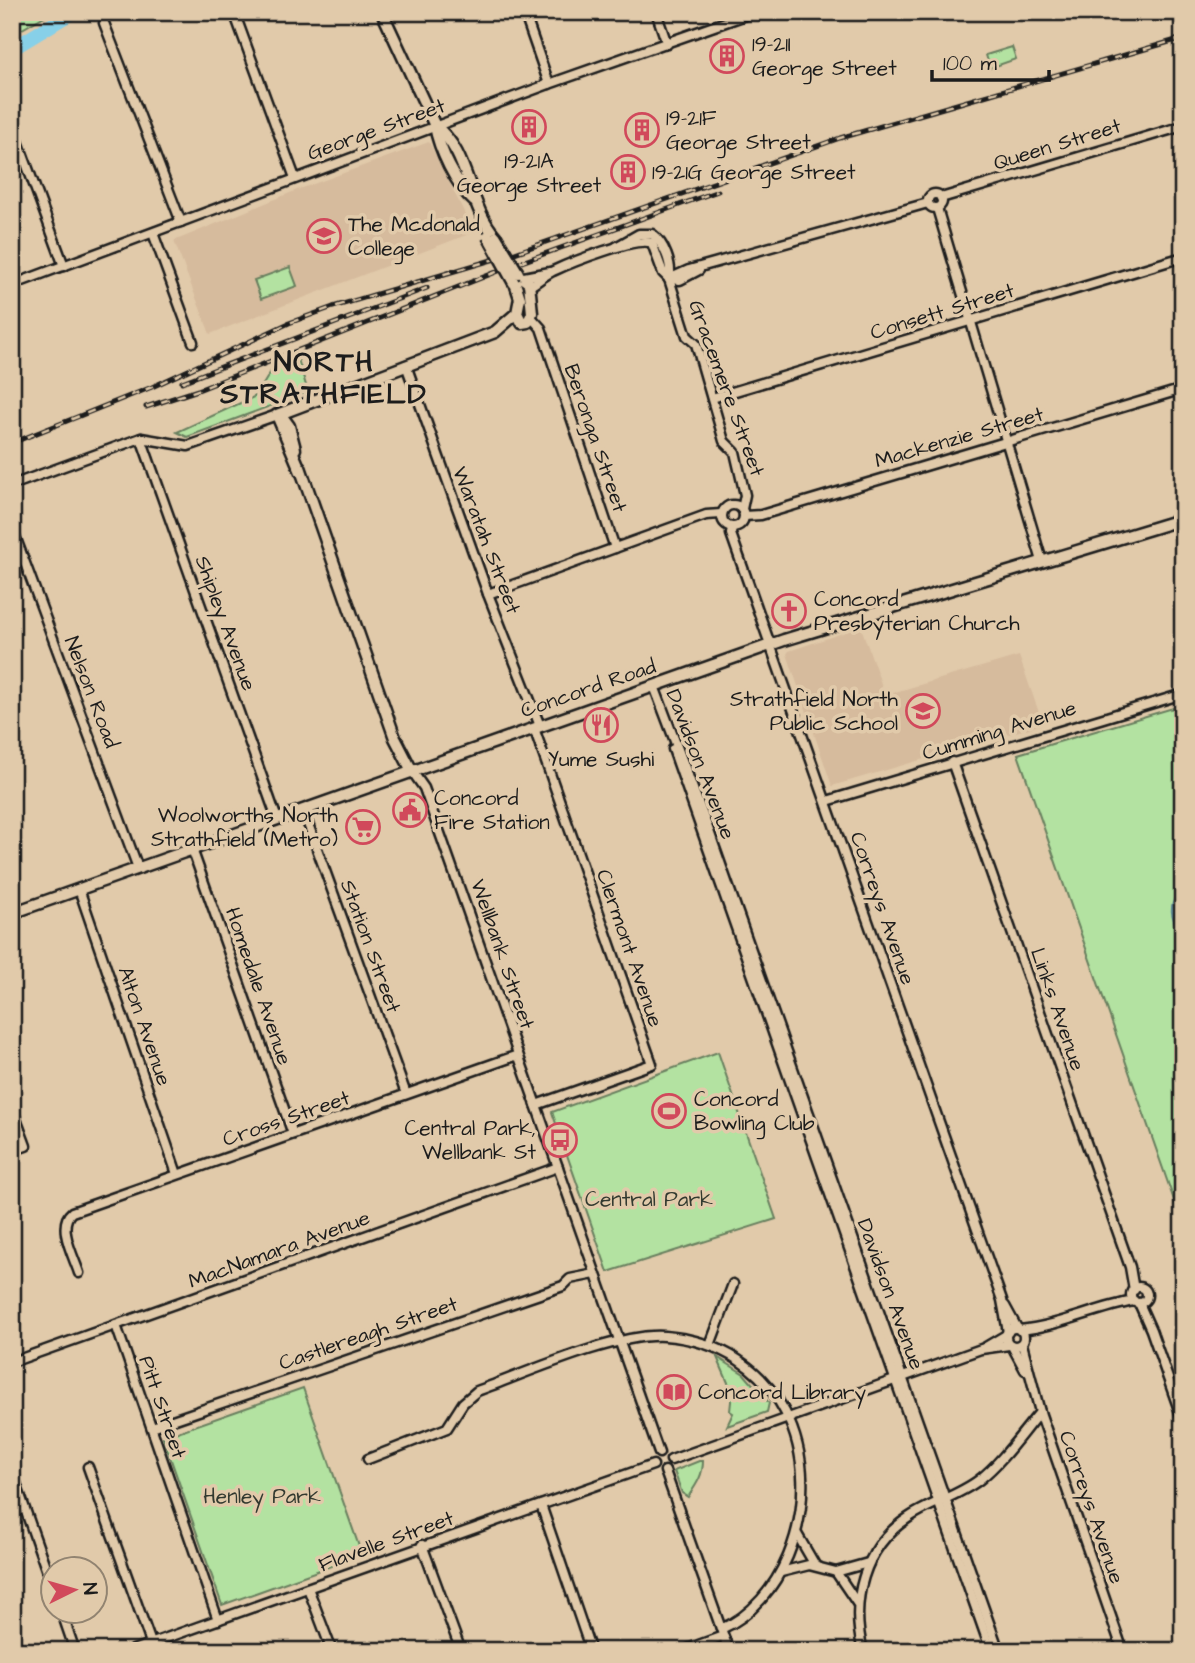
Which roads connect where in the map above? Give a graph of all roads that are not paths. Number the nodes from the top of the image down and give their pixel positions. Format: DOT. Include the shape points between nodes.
graph roads {
  1 [pos="234,12"];
  2 [pos="382,12"];
  3 [pos="524,12"];
  4 [pos="656,12"];
  5 [pos="754,12"];
  6 [pos="104,23"];
  7 [pos="667,44"];
  8 [pos="549,84"];
  9 [pos="12,125"];
  10 [pos="435,126"];
  11 [pos="1183,126"];
  12 [pos="295,178"];
  13 [pos="942,198"];
  14 [pos="928,203"];
  15 [pos="937,208"];
  16 [pos="181,222"];
  17 [pos="153,233"];
  18 [pos="1183,257"];
  19 [pos="64,266"];
  20 [pos="521,279"];
  21 [pos="669,279"];
  22 [pos="12,285"];
  23 [pos="525,319"];
  24 [pos="970,321"];
  25 [pos="193,342"];
  26 [pos="406,365"];
  27 [pos="1183,389"];
  28 [pos="712,398"];
  29 [pos="294,407"];
  30 [pos="279,414"];
  31 [pos="289,426"];
  32 [pos="141,438"];
  33 [pos="1007,442"];
  34 [pos="301,472"];
  35 [pos="12,485"];
  36 [pos="743,513"];
  37 [pos="722,514"];
  38 [pos="1183,519"];
  39 [pos="732,527"];
  40 [pos="12,528"];
  41 [pos="615,548"];
  42 [pos="1042,561"];
  43 [pos="488,594"];
  44 [pos="771,644"];
  45 [pos="654,686"];
  46 [pos="1183,694"];
  47 [pos="537,727"];
  48 [pos="952,762"];
  49 [pos="412,771"];
  50 [pos="827,802"];
  51 [pos="303,810"];
  52 [pos="277,819"];
  53 [pos="192,849"];
  54 [pos="138,868"];
  55 [pos="79,889"];
  56 [pos="12,913"];
  57 [pos="518,1055"];
  58 [pos="406,1094"];
  59 [pos="536,1105"];
  60 [pos="12,1108"];
  61 [pos="293,1134"];
  62 [pos="12,1152"];
  63 [pos="558,1167"];
  64 [pos="177,1174"];
  65 [pos="79,1273"];
  66 [pos="595,1274"];
  67 [pos="733,1284"];
  68 [pos="1137,1296"];
  69 [pos="1002,1300"];
  70 [pos="116,1325"];
  71 [pos="1047,1327"];
  72 [pos="1019,1329"];
  73 [pos="1007,1333"];
  74 [pos="1023,1341"];
  75 [pos="619,1342"];
  76 [pos="710,1345"];
  77 [pos="1011,1345"];
  78 [pos="981,1349"];
  79 [pos="12,1362"];
  80 [pos="1028,1375"];
  81 [pos="899,1379"];
  82 [pos="1040,1412"];
  83 [pos="788,1418"];
  84 [pos="1183,1421"];
  85 [pos="152,1427"];
  86 [pos="660,1453"];
  87 [pos="368,1459"];
  88 [pos="671,1460"];
  89 [pos="653,1465"];
  90 [pos="88,1467"];
  91 [pos="665,1471"];
  92 [pos="12,1472"];
  93 [pos="942,1500"];
  94 [pos="541,1504"];
  95 [pos="797,1534"];
  96 [pos="422,1545"];
  97 [pos="41,1554"];
  98 [pos="869,1563"];
  99 [pos="815,1565"];
  100 [pos="836,1572"];
  101 [pos="781,1573"];
  102 [pos="308,1588"];
  103 [pos="857,1603"];
  104 [pos="218,1620"];
  105 [pos="66,1624"];
  106 [pos="722,1632"];
  107 [pos="151,1643"];
  108 [pos="75,1651"];
  109 [pos="130,1651"];
  110 [pos="332,1651"];
  111 [pos="461,1651"];
  112 [pos="591,1651"];
  113 [pos="682,1651"];
  114 [pos="729,1651"];
  115 [pos="863,1651"];
  116 [pos="991,1651"];
  117 [pos="999,1651"];
  118 [pos="1123,1651"];
  1 -- 12 [label="street"];
  2 -- 10 [label="main road"];
  3 -- 8 [label="street"];
  4 -- 7 [label="street"];
  5 -- 7 [label="street, George Street"];
  6 -- 16 [label="street"];
  7 -- 8 [label="street, George Street"];
  8 -- 10 [label="street, George Street"];
  9 -- 19 [label="street"];
  10 -- 12 [label="street, George Street"];
  10 -- 20 [label="main road, bridge" via="466,194"];
  11 -- 13 [label="street, Queen Street"];
  12 -- 16 [label="street, George Street"];
  13 -- 14 [label="street, Queen Street" via="933,194"];
  13 -- 15 [label="street"];
  14 -- 15 [label="street"];
  14 -- 21 [label="street"];
  15 -- 24 [label="street"];
  16 -- 17 [label="street, George Street"];
  17 -- 19 [label="street, George Street"];
  17 -- 25 [label="street"];
  18 -- 24 [label="street, Consett Street"];
  19 -- 22 [label="street, George Street"];
  20 -- 21 [label="street" via="615,248 649,242"];
  20 -- 23 [label="main road"];
  20 -- 23 [label="main road"];
  21 -- 28 [label="street, Gracemere Street"];
  23 -- 26 [label="main road" via="506,331"];
  23 -- 41 [label="street, Beronga Street" via="541,328"];
  24 -- 28 [label="street, Consett Street"];
  24 -- 33 [label="street"];
  26 -- 29 [label="main road"];
  26 -- 43 [label="street, Waratah Street"];
  27 -- 33 [label="street, Mackenzie Street"];
  28 -- 36 [label="street, Gracemere Street" via="724,442 735,452 746,495"];
  29 -- 30 [label="main road"];
  29 -- 31 [label="main road"];
  30 -- 31 [label="main road, Wellbank Street"];
  30 -- 32 [label="street" via="188,446"];
  30 -- 34 [label="main road, Wellbank Street"];
  31 -- 34 [label="main road, Wellbank Street"];
  32 -- 35 [label="street"];
  32 -- 52 [label="street, Shipley Avenue"];
  33 -- 36 [label="street, Mackenzie Street" via="761,514"];
  33 -- 42 [label="street"];
  34 -- 49 [label="main road, Wellbank Street" via="396,738"];
  36 -- 37 [label="street" via="732,505"];
  36 -- 39 [label="street" via="741,523"];
  37 -- 39 [label="street" via="725,524"];
  37 -- 41 [label="street" via="706,515"];
  38 -- 42 [label="main road, Concord Road"];
  39 -- 44 [label="street, Correys Avenue"];
  40 -- 54 [label="street, Nelson Road"];
  41 -- 43 [label="street"];
  42 -- 44 [label="main road, Concord Road"];
  43 -- 47 [label="street, Waratah Street"];
  44 -- 45 [label="main road, Concord Road"];
  44 -- 50 [label="street, Correys Avenue"];
  45 -- 47 [label="main road, Concord Road"];
  45 -- 81 [label="street, Davidson Avenue"];
  46 -- 48 [label="street, Cumming Avenue"];
  47 -- 49 [label="main road, Concord Road"];
  47 -- 59 [label="street, Clermont Avenue" via="652,1064"];
  48 -- 50 [label="street, Cumming Avenue"];
  48 -- 68 [label="street, Links Avenue"];
  49 -- 51 [label="main road, Concord Road"];
  49 -- 57 [label="street, Wellbank Street" via="424,788"];
  50 -- 69 [label="street, Correys Avenue"];
  51 -- 52 [label="main road, Concord Road"];
  51 -- 58 [label="street, Station Street"];
  52 -- 53 [label="main road, Concord Road"];
  53 -- 54 [label="main road, Concord Road"];
  53 -- 61 [label="street, Homedale Avenue"];
  54 -- 55 [label="main road, Concord Road"];
  55 -- 56 [label="main road, Concord Road"];
  55 -- 64 [label="street, Alton Avenue"];
  57 -- 58 [label="street, Cross Street"];
  57 -- 59 [label="street, Wellbank Street"];
  58 -- 61 [label="street, Cross Street"];
  59 -- 63 [label="street, Wellbank Street"];
  60 -- 62 [label="street" via="26,1146"];
  61 -- 64 [label="street, Cross Street"];
  63 -- 66 [label="street, Wellbank Street"];
  63 -- 70 [label="street, MacNamara Avenue"];
  64 -- 65 [label="street, Cross Street" via="66,1216 64,1227"];
  66 -- 75 [label="street, Wellbank Street"];
  66 -- 85 [label="street, Castlereagh Street"];
  67 -- 76 [label="street"];
  68 -- 71 [label="street"];
  68 -- 84 [label="street, Links Avenue"];
  69 -- 72 [label="street, Correys Avenue"];
  69 -- 73 [label="street, Correys Avenue"];
  70 -- 79 [label="street, MacNamara Avenue"];
  70 -- 85 [label="street, Pitt Street"];
  71 -- 72 [label="street"];
  71 -- 74 [label="street"];
  72 -- 73 [label="street"];
  72 -- 74 [label="street, Correys Avenue"];
  73 -- 77 [label="street, Correys Avenue"];
  73 -- 78 [label="street"];
  74 -- 77 [label="street"];
  74 -- 80 [label="street, Correys Avenue"];
  75 -- 76 [label="street" via="664,1336"];
  75 -- 86 [label="street, Wellbank Street"];
  75 -- 87 [label="street" via="477,1391 447,1428"];
  76 -- 83 [label="street" via="763,1380"];
  77 -- 78 [label="street"];
  77 -- 80 [label="street, Correys Avenue"];
  78 -- 81 [label="street"];
  80 -- 82 [label="street, Correys Avenue"];
  81 -- 83 [label="street"];
  81 -- 93 [label="street, Davidson Avenue"];
  82 -- 93 [label="street" via="993,1468"];
  82 -- 118 [label="street, Correys Avenue"];
  83 -- 88 [label="street"];
  83 -- 95 [label="street" via="802,1479"];
  85 -- 104 [label="street, Pitt Street"];
  86 -- 88 [label="street"];
  86 -- 89 [label="street"];
  88 -- 91 [label="street"];
  89 -- 91 [label="street"];
  89 -- 94 [label="street, Flavelle Street"];
  90 -- 107 [label="street"];
  91 -- 106 [label="street"];
  92 -- 97 [label="street"];
  93 -- 98 [label="street" via="895,1529"];
  93 -- 116 [label="street, Davidson Avenue"];
  93 -- 117 [label="street, Davidson Avenue"];
  94 -- 96 [label="street, Flavelle Street"];
  94 -- 112 [label="street"];
  95 -- 99 [label="street"];
  95 -- 101 [label="street"];
  96 -- 102 [label="street, Flavelle Street"];
  96 -- 111 [label="street"];
  98 -- 100 [label="street"];
  98 -- 103 [label="street"];
  99 -- 100 [label="street"];
  99 -- 101 [label="street"];
  100 -- 103 [label="street"];
  101 -- 106 [label="street" via="749,1612"];
  102 -- 104 [label="street, Flavelle Street"];
  102 -- 110 [label="street"];
  103 -- 115 [label="street"];
  104 -- 107 [label="street, Flavelle Street"];
  105 -- 108 [label="street"];
  106 -- 113 [label="street"];
  106 -- 114 [label="street"];
  107 -- 109 [label="street, Flavelle Street"];
}
